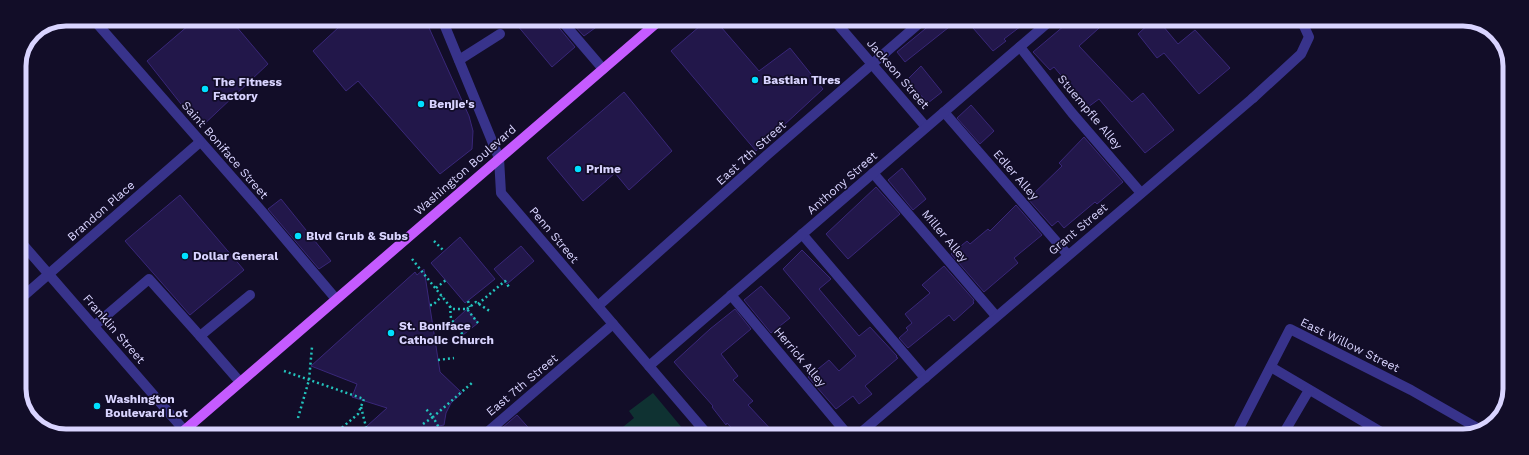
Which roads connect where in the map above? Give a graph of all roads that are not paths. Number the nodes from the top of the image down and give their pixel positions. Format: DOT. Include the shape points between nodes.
graph roads {
  1 [pos="99,26"];
  2 [pos="445,26"];
  3 [pos="566,26"];
  4 [pos="653,26"];
  5 [pos="839,26"];
  6 [pos="916,26"];
  7 [pos="1044,26"];
  8 [pos="1304,26"];
  9 [pos="500,34"];
  10 [pos="1020,47"];
  11 [pos="460,60"];
  12 [pos="872,64"];
  13 [pos="603,69"];
  14 [pos="944,112"];
  15 [pos="926,127"];
  16 [pos="200,142"];
  17 [pos="499,158"];
  18 [pos="874,173"];
  19 [pos="1141,193"];
  20 [pos="802,234"];
  21 [pos="26,248"];
  22 [pos="1068,255"];
  23 [pos="49,274"];
  24 [pos="26,294"];
  25 [pos="250,295"];
  26 [pos="731,295"];
  27 [pos="336,299"];
  28 [pos="598,306"];
  29 [pos="996,316"];
  30 [pos="614,324"];
  31 [pos="94,326"];
  32 [pos="200,336"];
  33 [pos="649,366"];
  34 [pos="1271,367"];
  35 [pos="925,378"];
  36 [pos="240,382"];
  37 [pos="1309,390"];
  38 [pos="1476,427"];
  39 [pos="181,429"];
  40 [pos="188,429"];
  41 [pos="491,429"];
  42 [pos="703,429"];
  43 [pos="843,429"];
  44 [pos="865,429"];
  45 [pos="1241,429"];
  46 [pos="1286,429"];
  47 [pos="1376,429"];
  1 -- 16 [label="street, Saint Boniface Street"];
  2 -- 11 [label="street, Penn Street"];
  3 -- 13 [label="street"];
  4 -- 13 [label="main road, Washington Boulevard"];
  5 -- 12 [label="street, Jackson Street"];
  6 -- 12 [label="street, East 7th Street"];
  7 -- 10 [label="street, Anthony Street"];
  8 -- 19 [label="street, Grant Street" via="1309,37 1301,54"];
  9 -- 11 [label="street"];
  10 -- 14 [label="street, Anthony Street"];
  10 -- 19 [label="street, Stuempfle Alley" via="1072,113"];
  11 -- 17 [label="street, Penn Street"];
  12 -- 15 [label="street, Jackson Street"];
  12 -- 28 [label="street, East 7th Street"];
  13 -- 17 [label="main road, Washington Boulevard"];
  14 -- 15 [label="street, Anthony Street"];
  14 -- 22 [label="street, Edler Alley"];
  15 -- 18 [label="street, Anthony Street"];
  16 -- 23 [label="street, Brandon Place"];
  16 -- 27 [label="street, Saint Boniface Street"];
  17 -- 27 [label="main road, Washington Boulevard"];
  17 -- 28 [label="street, Penn Street" via="501,193"];
  18 -- 20 [label="street, Anthony Street"];
  18 -- 29 [label="street, Miller Alley"];
  19 -- 22 [label="street, Grant Street"];
  20 -- 26 [label="street, Anthony Street"];
  20 -- 35 [label="street"];
  21 -- 23 [label="street, Franklin Street"];
  22 -- 29 [label="street, Grant Street"];
  23 -- 24 [label="street, Brandon Place"];
  23 -- 31 [label="street, Franklin Street"];
  25 -- 32 [label="street"];
  26 -- 33 [label="street, Anthony Street"];
  26 -- 43 [label="street, Herrick Alley"];
  27 -- 36 [label="main road, Washington Boulevard"];
  28 -- 30 [label="street, Penn Street"];
  29 -- 35 [label="street, Grant Street"];
  30 -- 33 [label="street, Penn Street"];
  30 -- 41 [label="street, East 7th Street"];
  31 -- 32 [label="street" via="149,279"];
  31 -- 39 [label="street, Franklin Street"];
  32 -- 36 [label="street"];
  33 -- 42 [label="street, Penn Street"];
  34 -- 37 [label="street"];
  34 -- 38 [label="street, East Willow Street" via="1290,329 1411,390"];
  34 -- 45 [label="street, East Willow Street"];
  35 -- 44 [label="street, Grant Street"];
  36 -- 40 [label="main road, Washington Boulevard"];
  37 -- 46 [label="street"];
  37 -- 47 [label="street"];
}
